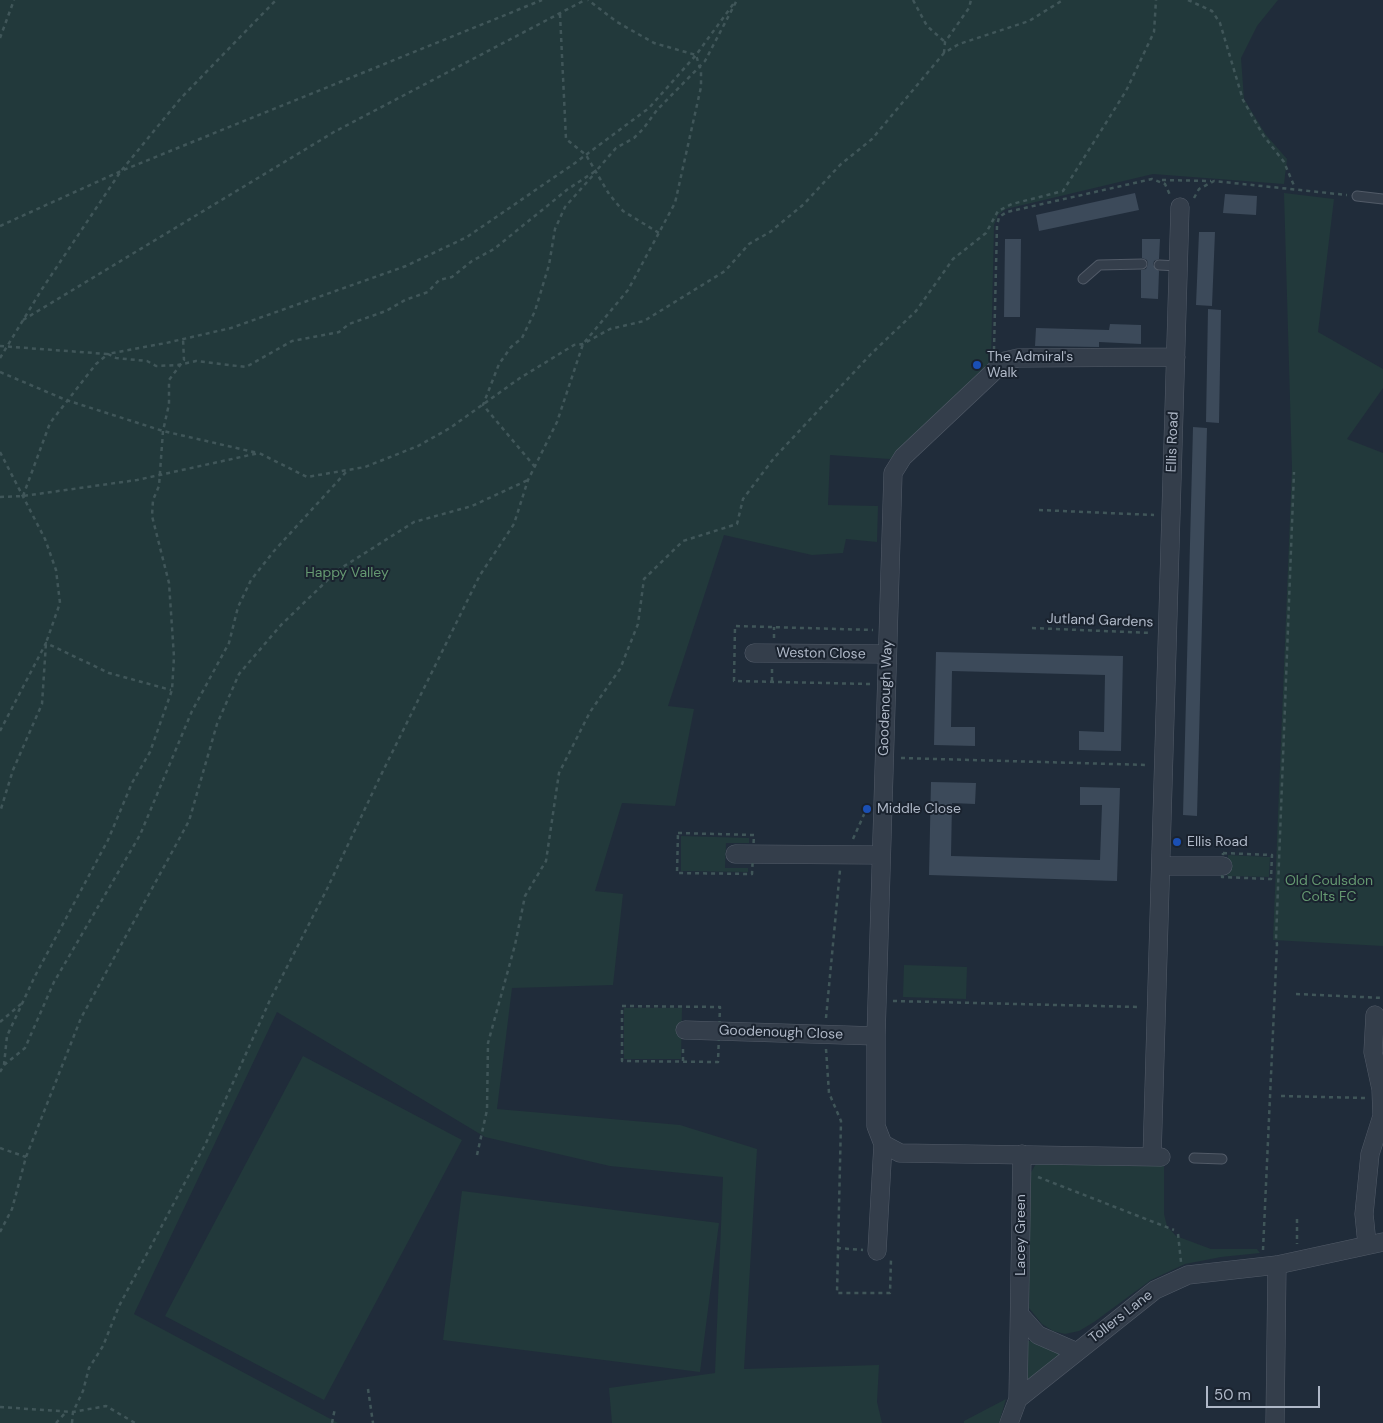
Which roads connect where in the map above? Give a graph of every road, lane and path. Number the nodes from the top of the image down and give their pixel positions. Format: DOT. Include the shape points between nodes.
graph roads {
  1 [pos="14,0"];
  2 [pos="276,0"];
  3 [pos="542,0"];
  4 [pos="587,0"];
  5 [pos="737,0"];
  6 [pos="913,0"];
  7 [pos="971,0"];
  8 [pos="1063,0"];
  9 [pos="1156,0"];
  10 [pos="1188,0"];
  11 [pos="560,14"];
  12 [pos="0,38"];
  13 [pos="945,42"];
  14 [pos="944,53"];
  15 [pos="696,55"];
  16 [pos="700,68"];
  17 [pos="586,155"];
  18 [pos="597,170"];
  19 [pos="121,171"];
  20 [pos="1160,180"];
  21 [pos="1214,181"];
  22 [pos="1295,188"];
  23 [pos="1356,196"];
  24 [pos="1383,199"];
  25 [pos="1180,207"];
  26 [pos="0,226"];
  27 [pos="659,233"];
  28 [pos="1142,264"];
  29 [pos="1159,265"];
  30 [pos="1178,266"];
  31 [pos="1083,279"];
  32 [pos="23,320"];
  33 [pos="183,339"];
  34 [pos="583,344"];
  35 [pos="0,346"];
  36 [pos="7,348"];
  37 [pos="1176,357"];
  38 [pos="0,358"];
  39 [pos="182,364"];
  40 [pos="993,371"];
  41 [pos="0,372"];
  42 [pos="66,400"];
  43 [pos="483,405"];
  44 [pos="163,431"];
  45 [pos="0,452"];
  46 [pos="259,453"];
  47 [pos="535,467"];
  48 [pos="347,471"];
  49 [pos="1294,472"];
  50 [pos="159,474"];
  51 [pos="528,480"];
  52 [pos="23,496"];
  53 [pos="0,497"];
  54 [pos="1039,510"];
  55 [pos="1171,516"];
  56 [pos="1032,628"];
  57 [pos="1168,634"];
  58 [pos="46,643"];
  59 [pos="754,653"];
  60 [pos="887,654"];
  61 [pos="172,690"];
  62 [pos="0,731"];
  63 [pos="884,758"];
  64 [pos="1164,766"];
  65 [pos="0,812"];
  66 [pos="735,854"];
  67 [pos="753,854"];
  68 [pos="881,855"];
  69 [pos="1160,866"];
  70 [pos="1272,867"];
  71 [pos="1279,867"];
  72 [pos="1222,872"];
  73 [pos="1296,994"];
  74 [pos="1383,998"];
  75 [pos="877,1001"];
  76 [pos="22,1003"];
  77 [pos="1156,1008"];
  78 [pos="1375,1014"];
  79 [pos="0,1022"];
  80 [pos="685,1030"];
  81 [pos="876,1036"];
  82 [pos="4,1065"];
  83 [pos="0,1072"];
  84 [pos="1281,1096"];
  85 [pos="1381,1098"];
  86 [pos="883,1144"];
  87 [pos="0,1148"];
  88 [pos="476,1155"];
  89 [pos="26,1158"];
  90 [pos="1194,1158"];
  91 [pos="1222,1159"];
  92 [pos="1022,1162"];
  93 [pos="1297,1219"];
  94 [pos="1174,1230"];
  95 [pos="0,1232"];
  96 [pos="1178,1234"];
  97 [pos="1375,1243"];
  98 [pos="1263,1250"];
  99 [pos="877,1251"];
  100 [pos="1297,1260"];
  101 [pos="1276,1265"];
  102 [pos="1185,1276"];
  103 [pos="1021,1316"];
  104 [pos="1078,1352"];
  105 [pos="368,1389"];
  106 [pos="1018,1399"];
  107 [pos="0,1407"];
  108 [pos="335,1408"];
  109 [pos="67,1411"];
  110 [pos="72,1412"];
  111 [pos="56,1423"];
  112 [pos="72,1423"];
  113 [pos="134,1423"];
  114 [pos="332,1423"];
  115 [pos="373,1423"];
  116 [pos="1008,1423"];
  117 [pos="1275,1423"];
  1 -- 12 [label="path"];
  2 -- 19 [label="path" via="182,98"];
  3 -- 19 [label="path"];
  4 -- 11 [label="path"];
  4 -- 15 [label="path" via="654,43"];
  5 -- 15 [label="path"];
  5 -- 16 [label="path"];
  6 -- 13 [label="path" via="927,26"];
  7 -- 13 [label="path" via="969,8"];
  8 -- 14 [label="path" via="1029,21 959,44"];
  9 -- 88 [label="path" via="1154,32 1135,74 1063,191 1012,204 998,211 986,233 953,259 916,311 774,458 743,499 737,524 683,541 644,579 638,624 620,669 590,712 559,773 546,861 525,896 488,1043 487,1110"];
  10 -- 22 [label="path" via="1212,11 1220,23 1243,100 1263,135 1284,162"];
  11 -- 17 [label="path" via="566,139"];
  11 -- 32 [label="path" via="334,132"];
  13 -- 14 [label="path"];
  14 -- 34 [label="path" via="872,139 840,165 804,204 770,232 749,244 725,271 644,321 610,329"];
  15 -- 16 [label="path"];
  15 -- 17 [label="path" via="649,108"];
  16 -- 18 [label="path" via="634,138 616,148"];
  16 -- 27 [label="path" via="701,87 695,122 675,203"];
  17 -- 18 [label="path"];
  17 -- 33 [label="path" via="467,237 397,270 231,328"];
  18 -- 27 [label="path" via="609,194 623,211"];
  18 -- 39 [label="path" via="568,189 494,249 452,277 439,280 428,292 386,312 349,324 339,332 292,341 246,367 196,361"];
  18 -- 43 [label="path" via="565,207 555,229 549,265 535,311 522,338 499,364"];
  19 -- 26 [label="path"];
  19 -- 32 [label="path"];
  20 -- 21 [label="path"];
  20 -- 25 [label="path"];
  20 -- 40 [label="path" via="1152,179 1007,212 999,217"];
  21 -- 22 [label="path"];
  21 -- 25 [label="path" via="1204,185 1196,197"];
  22 -- 23 [label="path"];
  23 -- 24 [label="lane"];
  25 -- 30 [label="street, Ellis Road"];
  27 -- 34 [label="path" via="628,290"];
  28 -- 31 [label="lane" via="1098,265"];
  29 -- 30 [label="lane"];
  30 -- 37 [label="street, Ellis Road"];
  32 -- 36 [label="path"];
  33 -- 36 [label="path" via="107,354"];
  33 -- 39 [label="path"];
  34 -- 43 [label="path" via="574,345"];
  34 -- 47 [label="path" via="557,422"];
  35 -- 36 [label="path"];
  36 -- 38 [label="path"];
  37 -- 40 [label="street, Goodenough Way" via="1018,358 1005,361"];
  37 -- 55 [label="street, Ellis Road"];
  39 -- 42 [label="path" via="156,366 148,361 116,358 108,354"];
  39 -- 44 [label="path" via="169,380 169,404"];
  40 -- 60 [label="street, Goodenough Way" via="903,457 893,473"];
  41 -- 42 [label="path"];
  42 -- 44 [label="path"];
  42 -- 52 [label="path" via="50,423"];
  43 -- 47 [label="path"];
  43 -- 48 [label="path" via="418,446 387,460"];
  44 -- 46 [label="path"];
  44 -- 50 [label="path"];
  45 -- 52 [label="path"];
  46 -- 48 [label="path" via="307,476"];
  46 -- 50 [label="path"];
  47 -- 51 [label="path"];
  48 -- 82 [label="path" via="251,580 238,607 229,643 192,711 140,835 54,982 25,1048"];
  49 -- 71 [label="path"];
  50 -- 52 [label="path"];
  50 -- 61 [label="path" via="152,516 169,582 174,657"];
  51 -- 89 [label="path" via="472,506 414,522 338,570 281,625 239,674 217,724 190,821 81,1018"];
  51 -- 110 [label="path" via="514,524 480,575 423,688 270,1000 206,1143 119,1306"];
  52 -- 53 [label="path"];
  52 -- 58 [label="path" via="45,539 56,570 60,603"];
  54 -- 55 [label="path"];
  55 -- 57 [label="street, Ellis Road"];
  56 -- 57 [label="path, Jutland Gardens"];
  57 -- 64 [label="street, Ellis Road"];
  58 -- 61 [label="path" via="109,673"];
  58 -- 62 [label="path"];
  58 -- 65 [label="path" via="42,704 13,770"];
  59 -- 60 [label="street, Weston Close"];
  60 -- 63 [label="street, Goodenough Way"];
  61 -- 76 [label="path" via="150,752 132,783 108,840"];
  63 -- 64 [label="path"];
  63 -- 68 [label="street, Goodenough Way"];
  64 -- 69 [label="street, Ellis Road"];
  66 -- 67 [label="street"];
  67 -- 67 [label="path" via="752,874 677,873 678,833 754,835"];
  67 -- 68 [label="street"];
  68 -- 75 [label="street, Goodenough Way"];
  69 -- 72 [label="street"];
  69 -- 77 [label="street, Ellis Road"];
  70 -- 71 [label="path"];
  70 -- 72 [label="path" via="1271,879"];
  70 -- 72 [label="path" via="1272,854 1223,853"];
  71 -- 98 [label="path"];
  73 -- 74 [label="path"];
  75 -- 77 [label="path"];
  75 -- 81 [label="street, Goodenough Way"];
  76 -- 79 [label="path"];
  76 -- 82 [label="path" via="7,1036"];
  77 -- 92 [label="street, Ellis Road" via="1162,1157"];
  78 -- 85 [label="street" via="1373,1052"];
  80 -- 81 [label="street, Goodenough Close"];
  81 -- 86 [label="street, Goodenough Way" via="876,1126"];
  82 -- 83 [label="path"];
  84 -- 85 [label="path"];
  85 -- 97 [label="street" via="1382,1116 1370,1154 1364,1214"];
  86 -- 92 [label="street" via="900,1153"];
  86 -- 99 [label="street, Goodenough Way"];
  87 -- 89 [label="path"];
  89 -- 95 [label="path" via="12,1209"];
  90 -- 91 [label="lane"];
  92 -- 94 [label="path"];
  92 -- 103 [label="street, Lacey Green"];
  93 -- 100 [label="path"];
  96 -- 102 [label="path" via="1178,1250"];
  97 -- 100 [label="street, Tollers Lane"];
  100 -- 101 [label="street, Tollers Lane"];
  101 -- 102 [label="street, Tollers Lane"];
  101 -- 117 [label="street"];
  102 -- 104 [label="street, Tollers Lane" via="1155,1290"];
  103 -- 104 [label="street" via="1038,1335"];
  103 -- 106 [label="street, Lacey Green"];
  104 -- 106 [label="street, Tollers Lane"];
  105 -- 115 [label="path"];
  106 -- 116 [label="street, Tollers Lane"];
  107 -- 109 [label="path"];
  108 -- 114 [label="path"];
  109 -- 110 [label="path"];
  109 -- 111 [label="path"];
  110 -- 112 [label="path"];
  110 -- 113 [label="path" via="106,1406"];
}
